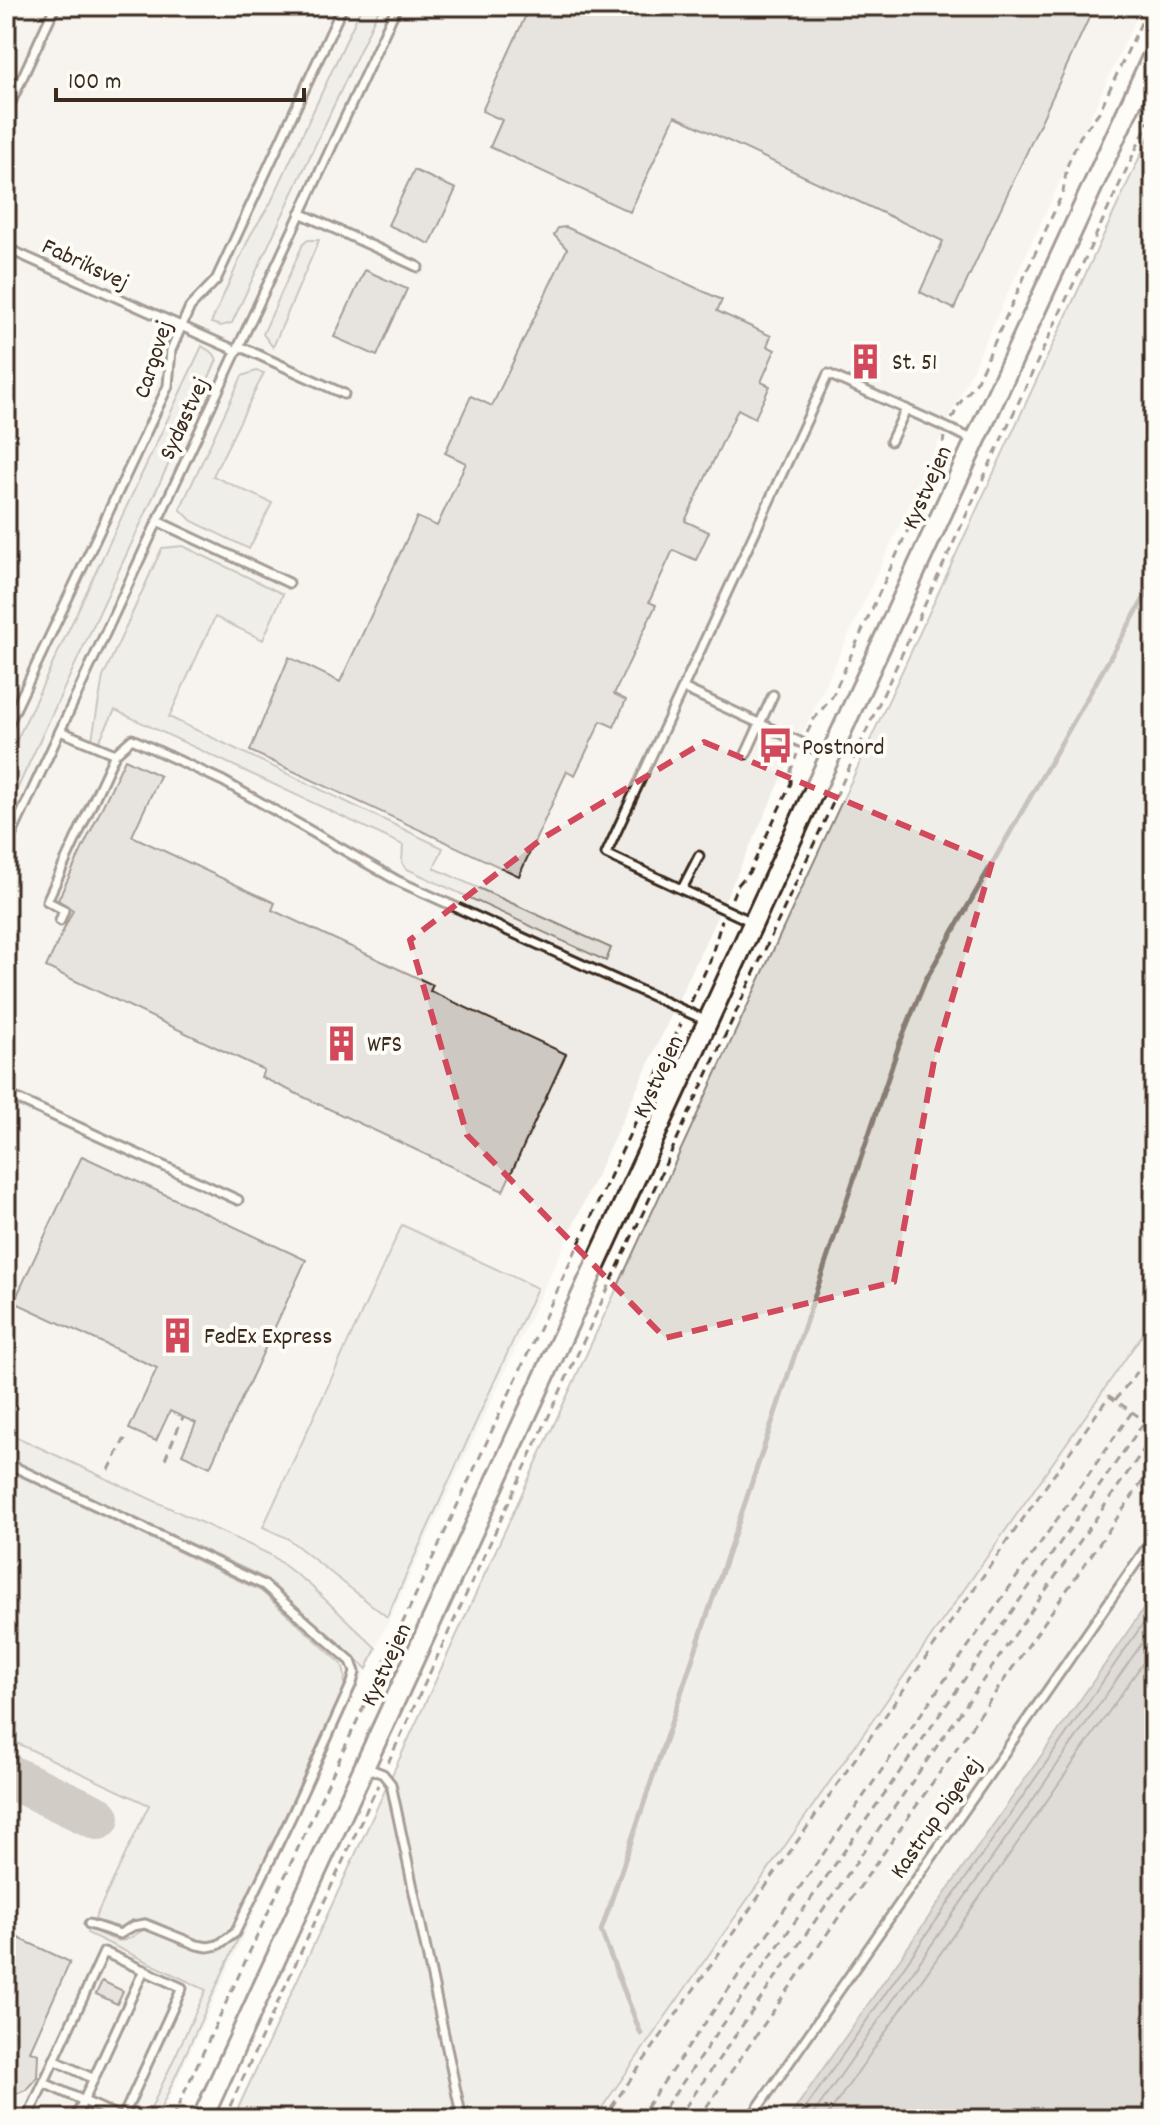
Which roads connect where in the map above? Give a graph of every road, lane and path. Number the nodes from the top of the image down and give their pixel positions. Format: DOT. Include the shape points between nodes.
graph roads {
  1 [pos="343,6"];
  2 [pos="397,6"];
  3 [pos="1149,6"];
  4 [pos="53,11"];
  5 [pos="1154,53"];
  6 [pos="1154,110"];
  7 [pos="6,113"];
  8 [pos="300,213"];
  9 [pos="6,248"];
  10 [pos="418,267"];
  11 [pos="181,328"];
  12 [pos="238,348"];
  13 [pos="344,394"];
  14 [pos="906,409"];
  15 [pos="948,427"];
  16 [pos="974,440"];
  17 [pos="891,441"];
  18 [pos="157,521"];
  19 [pos="289,583"];
  20 [pos="685,689"];
  21 [pos="773,695"];
  22 [pos="760,722"];
  23 [pos="6,729"];
  24 [pos="60,731"];
  25 [pos="803,742"];
  26 [pos="115,754"];
  27 [pos="746,754"];
  28 [pos="830,756"];
  29 [pos="6,847"];
  30 [pos="699,856"];
  31 [pos="682,889"];
  32 [pos="726,910"];
  33 [pos="60,921"];
  34 [pos="754,923"];
  35 [pos="687,1012"];
  36 [pos="709,1022"];
  37 [pos="6,1094"];
  38 [pos="238,1200"];
  39 [pos="1154,1351"];
  40 [pos="1115,1400"];
  41 [pos="1132,1412"];
  42 [pos="183,1417"];
  43 [pos="1145,1421"];
  44 [pos="1154,1427"];
  45 [pos="1154,1435"];
  46 [pos="131,1443"];
  47 [pos="165,1459"];
  48 [pos="6,1463"];
  49 [pos="1154,1465"];
  50 [pos="109,1470"];
  51 [pos="1154,1537"];
  52 [pos="364,1767"];
  53 [pos="383,1774"];
  54 [pos="89,1924"];
  55 [pos="144,1970"];
  56 [pos="54,2060"];
  57 [pos="94,2079"];
  58 [pos="44,2083"];
  59 [pos="84,2101"];
  60 [pos="27,2119"];
  61 [pos="75,2119"];
  62 [pos="123,2119"];
  63 [pos="172,2119"];
  64 [pos="202,2119"];
  65 [pos="224,2119"];
  66 [pos="462,2119"];
  67 [pos="603,2119"];
  68 [pos="638,2119"];
  69 [pos="657,2119"];
  70 [pos="677,2119"];
  71 [pos="698,2119"];
  72 [pos="750,2119"];
  1 -- 11 [label="lane, Cargovej" via="216,280 190,307"];
  2 -- 8 [label="lane, Sydøstvej"];
  3 -- 15 [label="path" via="1099,112 1080,137 1063,192 976,383"];
  4 -- 7 [label="lane"];
  5 -- 16 [label="street, Kystvejen"];
  6 -- 53 [label="path"];
  8 -- 10 [label="lane"];
  8 -- 12 [label="lane, Sydøstvej"];
  9 -- 11 [label="lane, Fabriksvej"];
  11 -- 12 [label="lane, Fabriksvej"];
  11 -- 23 [label="lane, Cargovej" via="171,350 168,386"];
  12 -- 13 [label="lane, Fabriksvej"];
  12 -- 18 [label="lane, Sydøstvej"];
  14 -- 15 [label="lane"];
  14 -- 17 [label="lane"];
  14 -- 20 [label="lane" via="828,374"];
  15 -- 16 [label="lane"];
  15 -- 25 [label="path" via="941,457 839,683"];
  16 -- 28 [label="street, Kystvejen"];
  18 -- 19 [label="lane"];
  18 -- 24 [label="lane, Sydøstvej"];
  20 -- 22 [label="lane"];
  20 -- 31 [label="lane" via="606,854"];
  21 -- 22 [label="lane"];
  22 -- 25 [label="lane"];
  22 -- 27 [label="lane"];
  24 -- 26 [label="lane"];
  24 -- 29 [label="lane, Sydøstvej"];
  25 -- 28 [label="lane"];
  25 -- 32 [label="path" via="791,783"];
  26 -- 33 [label="lane" via="47,901 64,910"];
  26 -- 35 [label="lane" via="132,739 223,781 398,881"];
  28 -- 34 [label="street, Kystvejen"];
  30 -- 31 [label="lane"];
  31 -- 32 [label="lane"];
  32 -- 34 [label="lane"];
  32 -- 35 [label="path"];
  34 -- 36 [label="street, Kystvejen"];
  35 -- 36 [label="lane"];
  35 -- 63 [label="path"];
  36 -- 52 [label="street, Kystvejen"];
  37 -- 38 [label="lane"];
  39 -- 40 [label="path"];
  40 -- 41 [label="path"];
  40 -- 67 [label="path" via="1109,1396"];
  41 -- 43 [label="path"];
  41 -- 68 [label="path"];
  42 -- 47 [label="path"];
  43 -- 44 [label="path"];
  43 -- 69 [label="path"];
  45 -- 70 [label="path"];
  46 -- 50 [label="path" via="124,1440"];
  48 -- 54 [label="lane" via="264,1585 351,1661 355,1672 240,1924 227,1940 197,1945 145,1924 120,1934"];
  49 -- 71 [label="path"];
  51 -- 72 [label="lane, Kastrup Digevej"];
  52 -- 53 [label="lane"];
  52 -- 64 [label="street, Kystvejen"];
  53 -- 65 [label="path"];
  53 -- 66 [label="lane" via="391,1784"];
  55 -- 56 [label="lane" via="104,1952"];
  55 -- 57 [label="lane"];
  55 -- 62 [label="lane" via="182,1988"];
  56 -- 57 [label="lane"];
  56 -- 58 [label="lane"];
  57 -- 59 [label="lane"];
  58 -- 59 [label="lane"];
  58 -- 60 [label="lane"];
  59 -- 61 [label="lane"];
  59 -- 62 [label="lane"];
}
